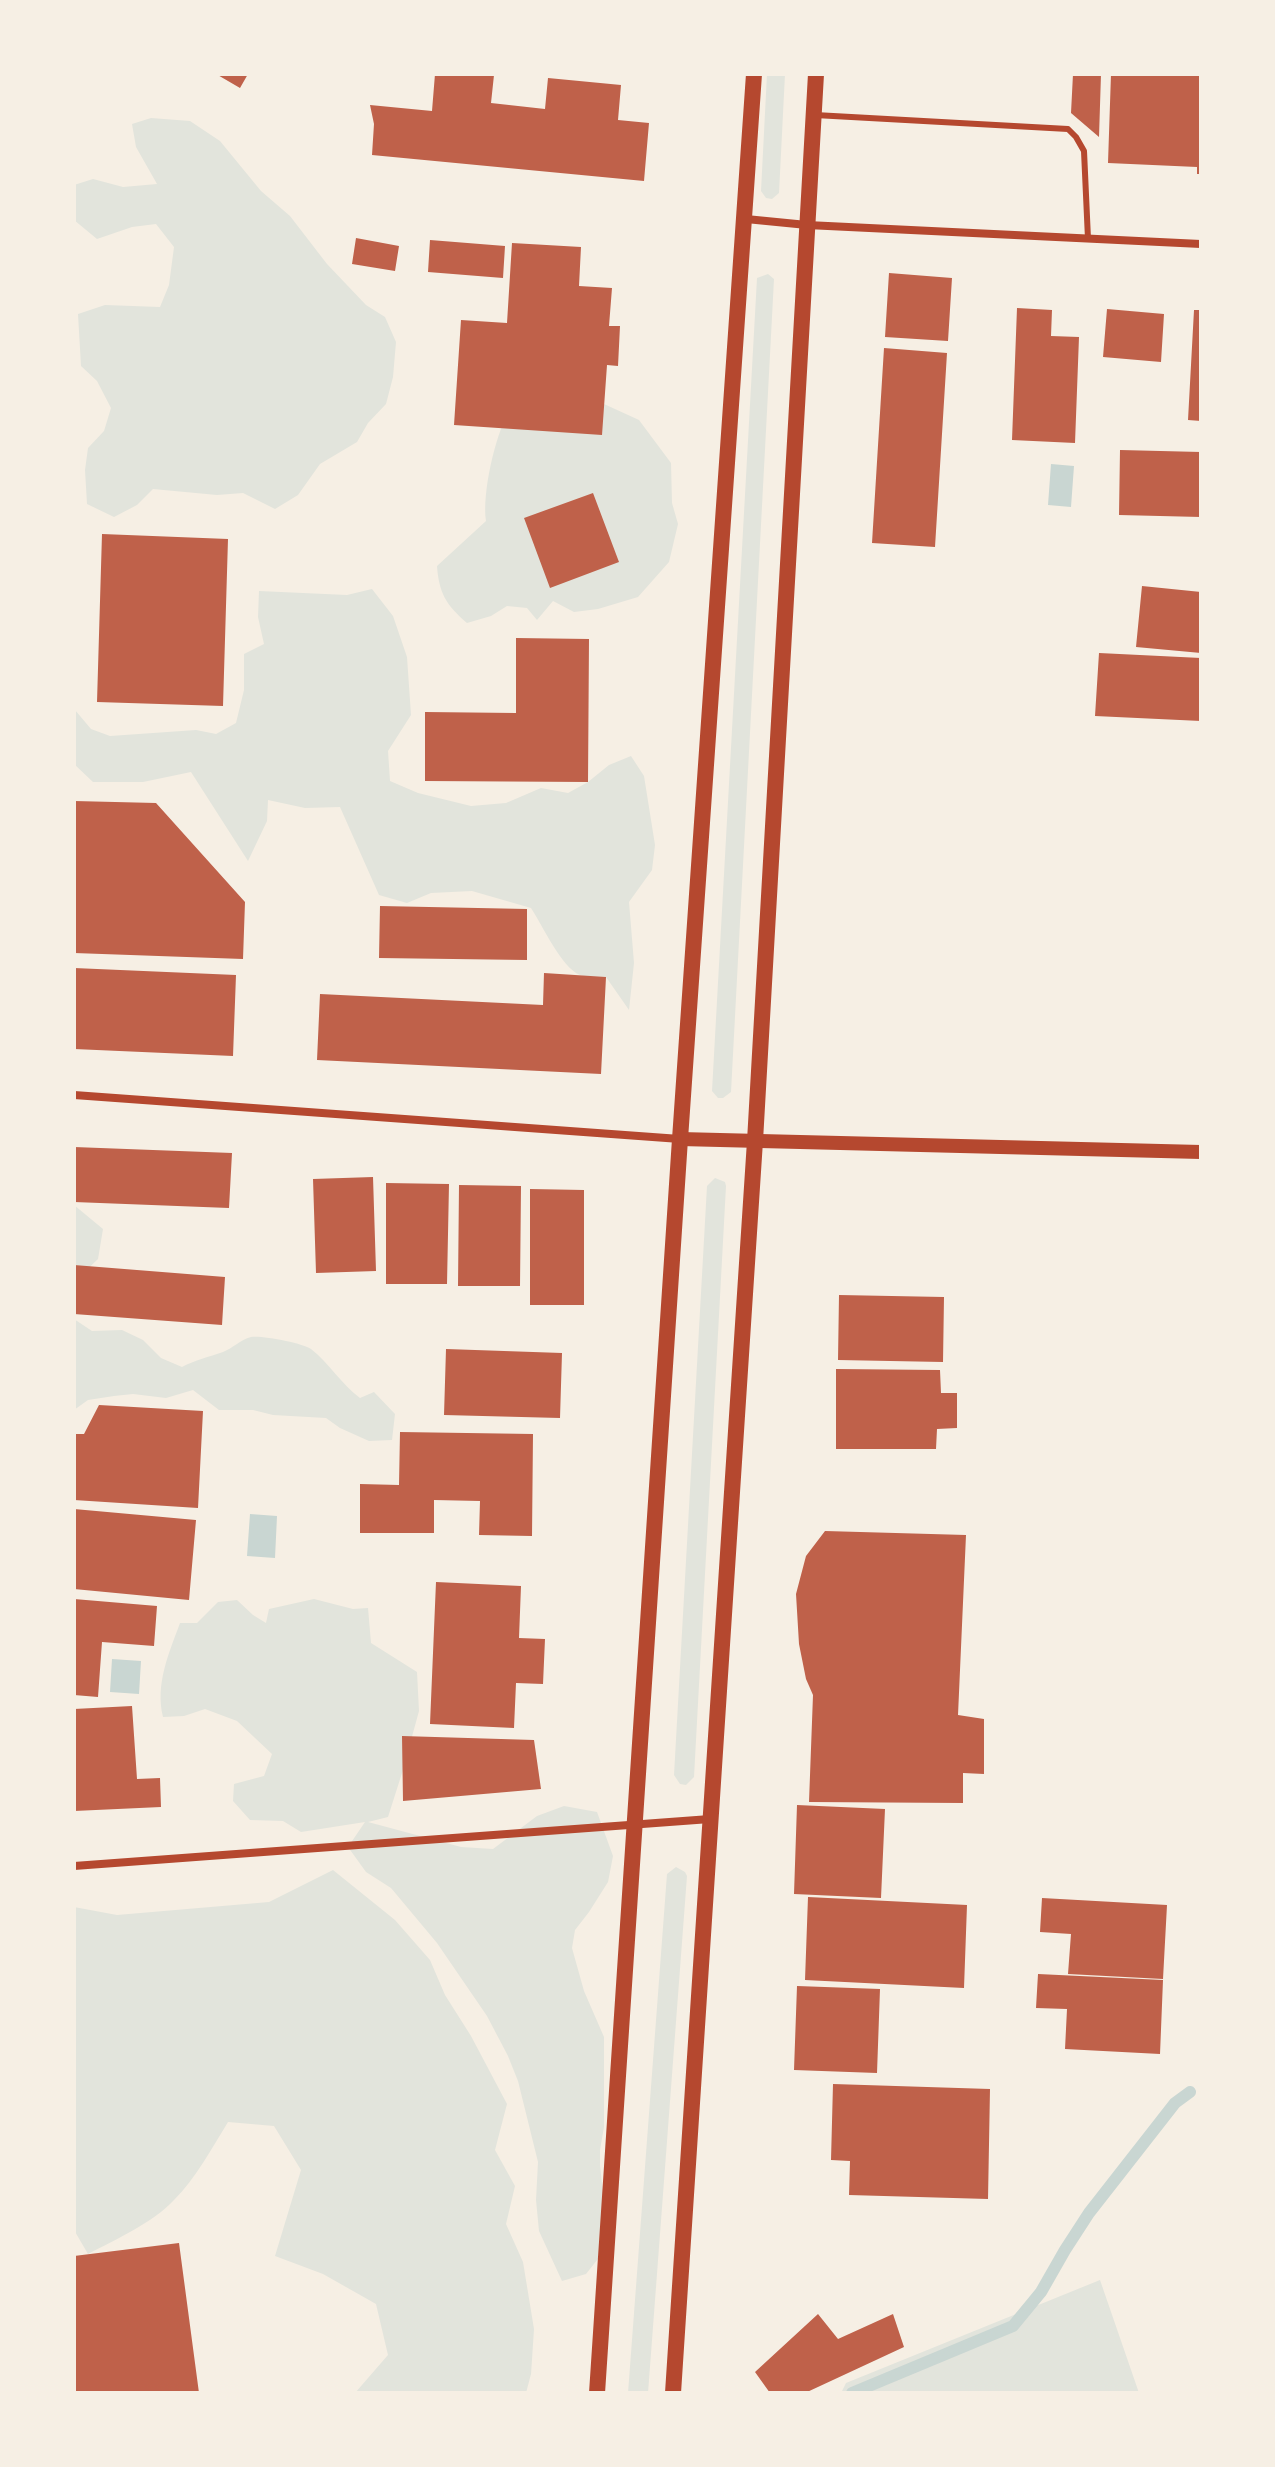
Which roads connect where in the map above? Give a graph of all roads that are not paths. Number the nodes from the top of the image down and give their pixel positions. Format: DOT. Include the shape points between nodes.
graph roads {
  1 [pos="754,74"];
  2 [pos="816,74"];
  3 [pos="813,115"];
  4 [pos="746,219"];
  5 [pos="807,225"];
  6 [pos="1088,239"];
  7 [pos="1201,244"];
  8 [pos="74,1095"];
  9 [pos="680,1139"];
  10 [pos="755,1141"];
  11 [pos="1201,1152"];
  12 [pos="711,1819"];
  13 [pos="635,1824"];
  14 [pos="74,1866"];
  15 [pos="597,2393"];
  16 [pos="673,2393"];
  1 -- 4 [label="main road"];
  2 -- 3 [label="main road"];
  3 -- 5 [label="main road"];
  3 -- 6 [label="lane" via="1068,129 1084,151"];
  4 -- 5 [label="street"];
  4 -- 9 [label="main road"];
  5 -- 6 [label="street"];
  5 -- 10 [label="main road"];
  6 -- 7 [label="street"];
  8 -- 9 [label="street"];
  9 -- 10 [label="street"];
  9 -- 13 [label="main road"];
  10 -- 11 [label="street"];
  10 -- 12 [label="main road"];
  12 -- 13 [label="street"];
  12 -- 16 [label="main road"];
  13 -- 14 [label="street"];
  13 -- 15 [label="main road"];
}
